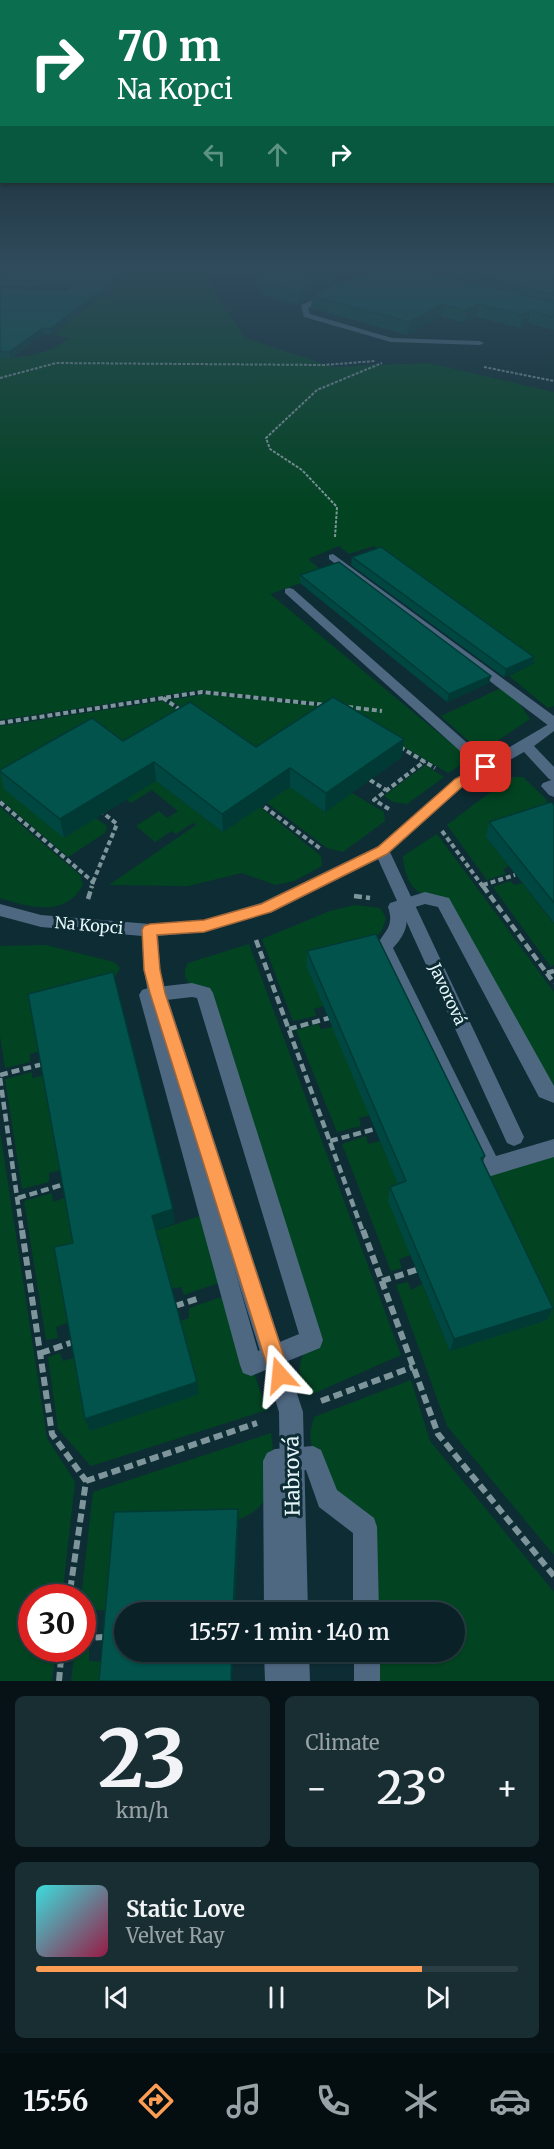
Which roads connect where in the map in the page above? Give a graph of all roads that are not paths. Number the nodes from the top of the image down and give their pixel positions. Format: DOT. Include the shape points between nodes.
graph roads {
  1 [pos="333,557"];
  2 [pos="289,591"];
  3 [pos="554,724"];
  4 [pos="526,745"];
  5 [pos="486,767"];
  6 [pos="554,776"];
  7 [pos="554,784"];
  8 [pos="554,792"];
  9 [pos="382,851"];
  10 [pos="406,904"];
  11 [pos="0,910"];
  12 [pos="150,930"];
  13 [pos="158,993"];
  14 [pos="554,1095"];
  15 [pos="514,1137"];
  16 [pos="554,1148"];
  17 [pos="274,1357"];
  18 [pos="291,1460"];
  19 [pos="277,1602"];
  20 [pos="295,1602"];
  21 [pos="366,1602"];
  22 [pos="277,1662"];
  23 [pos="296,1662"];
  24 [pos="367,1662"];
  25 [pos="278,1681"];
  26 [pos="297,1681"];
  27 [pos="367,1681"];
  1 -- 3 [label="street"];
  2 -- 5 [label="street"];
  3 -- 4 [label="street, Na Kopci"];
  4 -- 5 [label="street, Na Kopci"];
  4 -- 6 [label="street"];
  5 -- 9 [label="street, Na Kopci" via="460,782"];
  7 -- 8 [label="street" via="548,786"];
  9 -- 10 [label="street, Javorová"];
  9 -- 12 [label="street, Na Kopci" via="266,909 204,926"];
  10 -- 14 [label="street" via="425,898 443,902 546,1091"];
  10 -- 15 [label="street, Javorová"];
  10 -- 16 [label="street" via="396,907 401,923 384,947 491,1167"];
  11 -- 12 [label="street, Na Kopci" via="41,921"];
  12 -- 13 [label="street, Habrová" via="152,970"];
  13 -- 17 [label="street, Habrová"];
  13 -- 17 [label="street" via="204,993 312,1340"];
  17 -- 18 [label="street, Habrová" via="291,1412"];
  18 -- 19 [label="street" via="275,1461"];
  18 -- 20 [label="street, Habrová"];
  18 -- 21 [label="street" via="314,1458 328,1498 365,1527"];
  22 -- 25 [label="street"];
  23 -- 26 [label="street"];
  24 -- 27 [label="street"];
}
